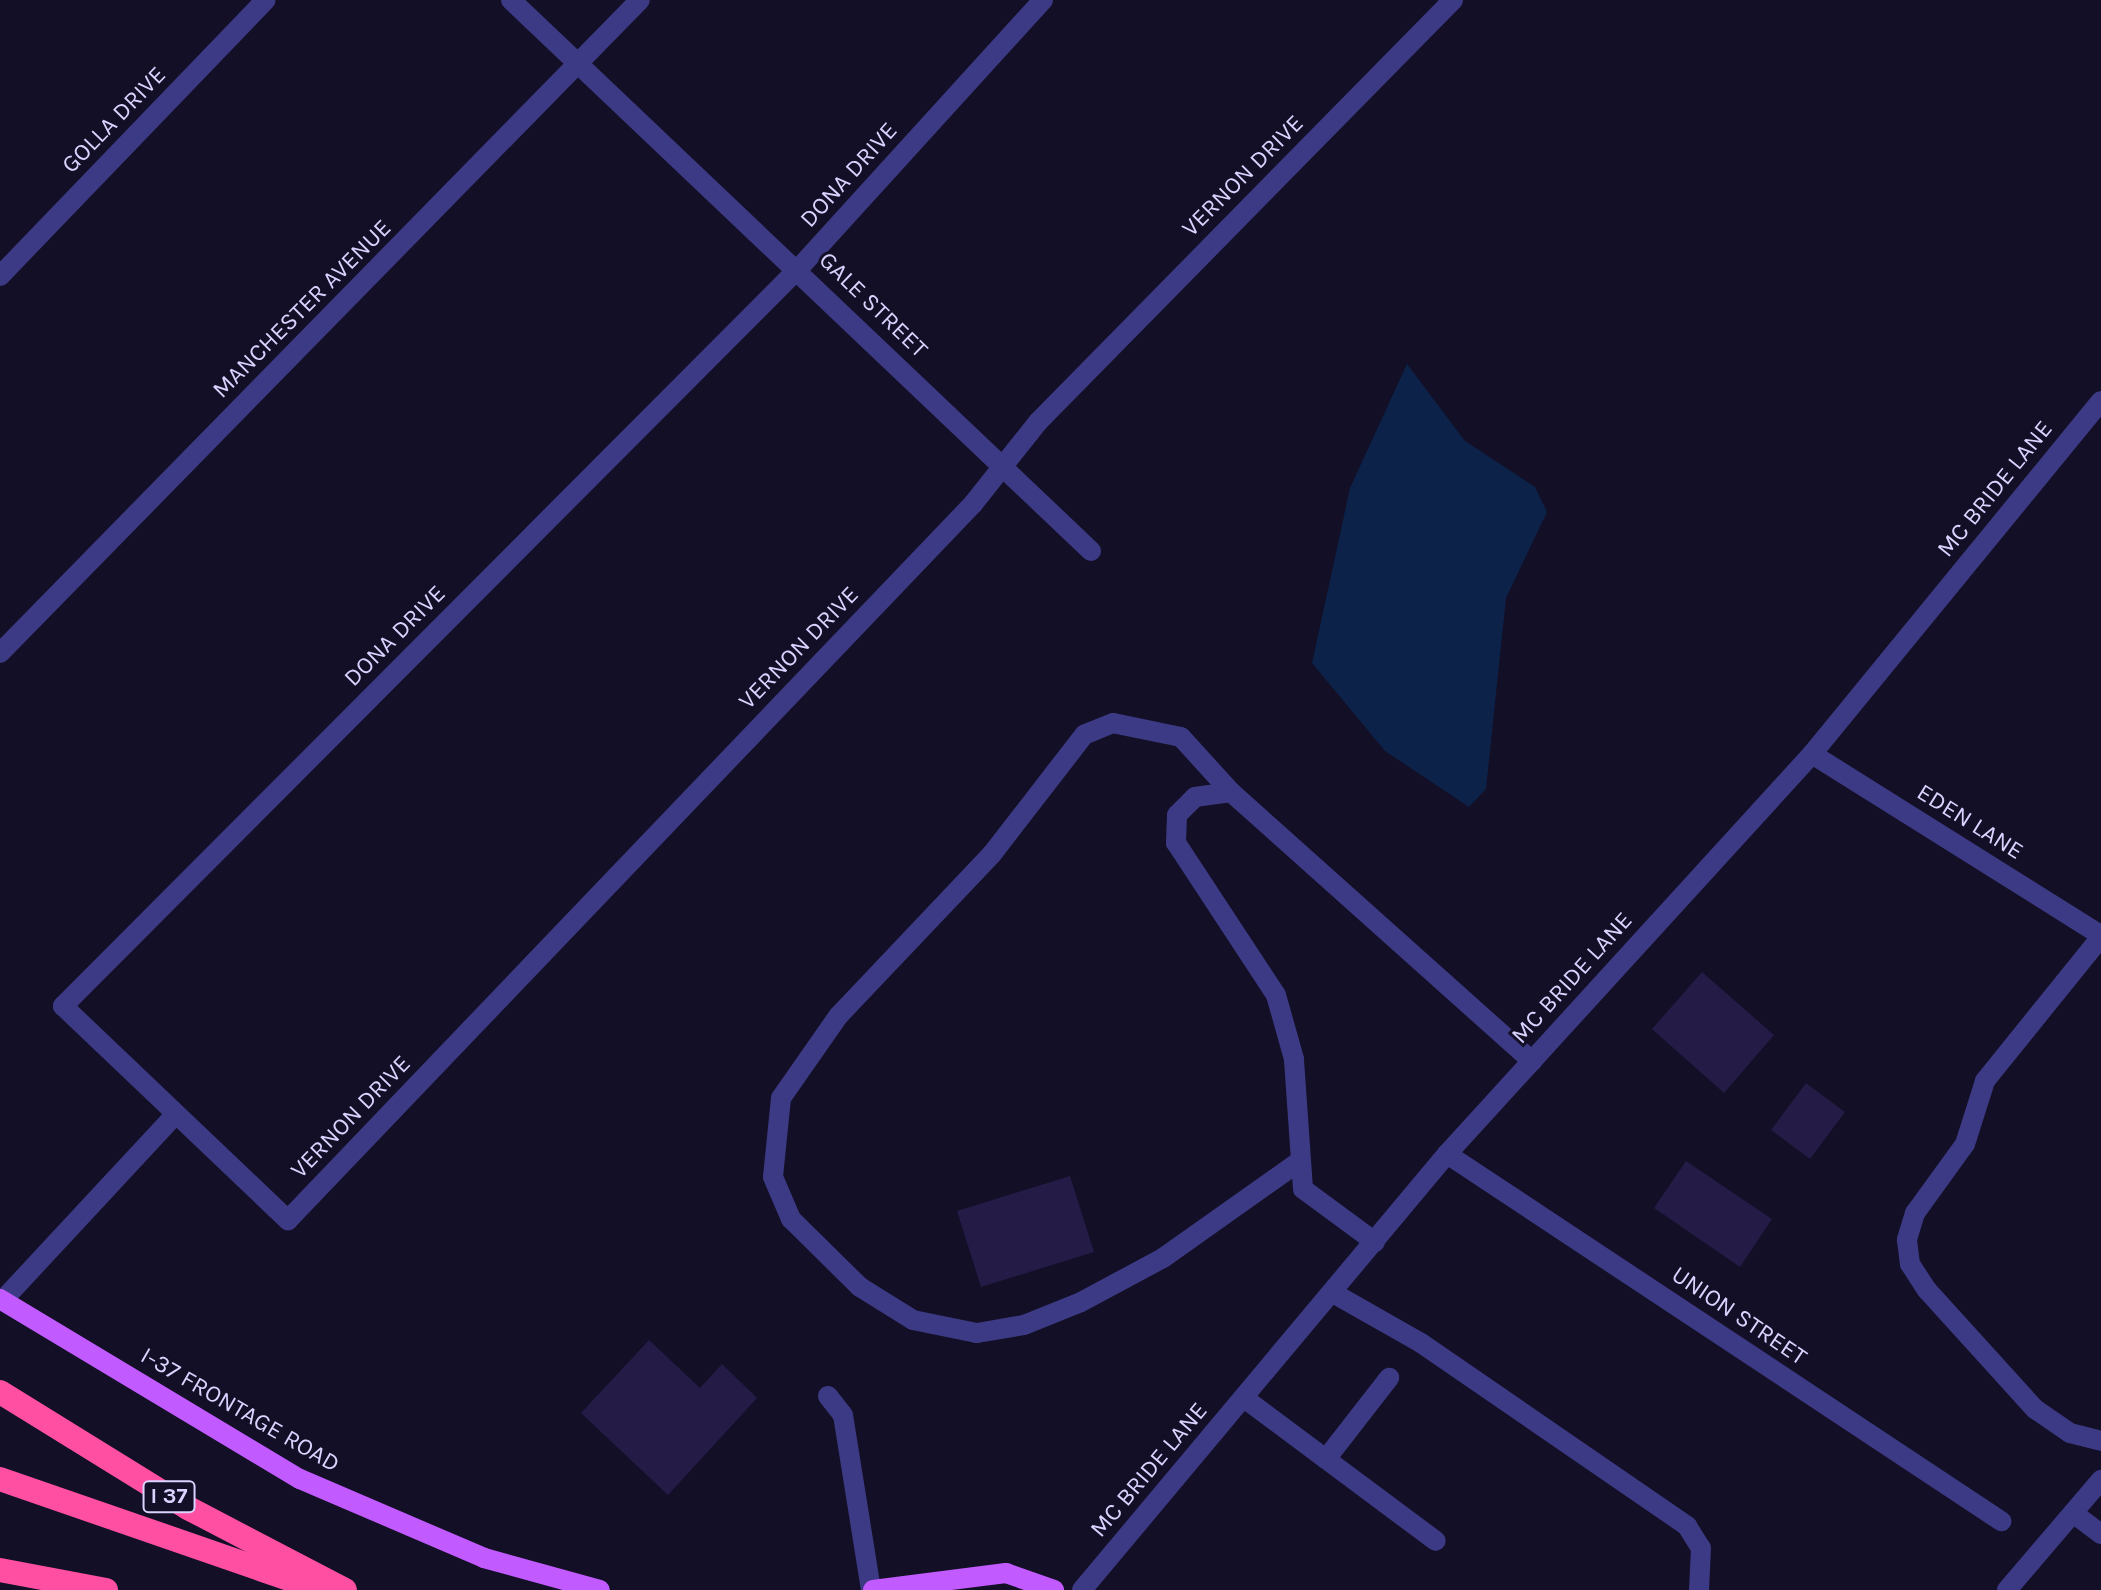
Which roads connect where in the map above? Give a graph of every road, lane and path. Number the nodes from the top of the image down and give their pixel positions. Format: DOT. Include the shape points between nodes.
graph roads {
  1 [pos="266,0"];
  2 [pos="511,0"];
  3 [pos="640,0"];
  4 [pos="1043,0"];
  5 [pos="1453,0"];
  6 [pos="578,66"];
  7 [pos="798,269"];
  8 [pos="0,276"];
  9 [pos="2101,401"];
  10 [pos="1002,469"];
  11 [pos="1091,551"];
  12 [pos="0,653"];
  13 [pos="1812,754"];
  14 [pos="1231,792"];
  15 [pos="2101,936"];
  16 [pos="1532,1061"];
  17 [pos="176,1114"];
  18 [pos="1447,1154"];
  19 [pos="1297,1163"];
  20 [pos="1375,1242"];
  21 [pos="1333,1293"];
  22 [pos="1,1300"];
  23 [pos="1389,1378"];
  24 [pos="0,1392"];
  25 [pos="828,1396"];
  26 [pos="1244,1398"];
  27 [pos="2101,1441"];
  28 [pos="1326,1459"];
  29 [pos="0,1479"];
  30 [pos="2101,1480"];
  31 [pos="2073,1513"];
  32 [pos="2001,1521"];
  33 [pos="2101,1534"];
  34 [pos="1436,1541"];
  35 [pos="0,1570"];
  36 [pos="962,1585"];
  37 [pos="106,1590"];
  38 [pos="320,1590"];
  39 [pos="345,1590"];
  40 [pos="600,1590"];
  41 [pos="872,1590"];
  42 [pos="1054,1590"];
  43 [pos="1082,1590"];
  44 [pos="1699,1590"];
  45 [pos="2007,1590"];
  1 -- 8 [label="street, GOLLA DRIVE"];
  2 -- 6 [label="street, GALE STREET"];
  3 -- 6 [label="street, MANCHESTER AVENUE"];
  4 -- 7 [label="street, DONA DRIVE"];
  5 -- 10 [label="street, VERNON DRIVE" via="1038,422"];
  6 -- 7 [label="street, GALE STREET"];
  6 -- 12 [label="street, MANCHESTER AVENUE"];
  7 -- 10 [label="street, GALE STREET"];
  7 -- 17 [label="street, DONA DRIVE" via="63,1006"];
  9 -- 13 [label="street, MC BRIDE LANE"];
  10 -- 11 [label="street, GALE STREET"];
  10 -- 17 [label="street, VERNON DRIVE" via="288,1220"];
  13 -- 15 [label="street, EDEN LANE"];
  13 -- 16 [label="street, MC BRIDE LANE"];
  14 -- 16 [label="street"];
  14 -- 19 [label="street" via="1195,797 1177,815 1176,843 1276,995 1294,1059"];
  14 -- 19 [label="street" via="1181,737 1113,723 1084,735 992,854 839,1015 781,1098 773,1177 791,1219 860,1287 913,1320 977,1333 1024,1325 1081,1302 1163,1258"];
  15 -- 27 [label="street" via="1985,1081 1965,1144 1915,1213 1907,1240 1910,1264 1927,1290 2013,1386 2070,1433"];
  16 -- 18 [label="street, MC BRIDE LANE"];
  17 -- 22 [label="street"];
  18 -- 20 [label="street, MC BRIDE LANE"];
  18 -- 32 [label="street, UNION STREET"];
  19 -- 20 [label="street" via="1303,1189"];
  20 -- 21 [label="street, MC BRIDE LANE"];
  21 -- 26 [label="street, MC BRIDE LANE"];
  21 -- 44 [label="street" via="1421,1343 1687,1526 1701,1548"];
  22 -- 40 [label="main road, I-37 FRONTAGE ROAD" via="300,1479 484,1558"];
  23 -- 28 [label="street"];
  24 -- 39 [label="highway, I 37" via="188,1508"];
  25 -- 41 [label="street" via="843,1415"];
  26 -- 28 [label="street"];
  26 -- 43 [label="street, MC BRIDE LANE"];
  28 -- 34 [label="street"];
  29 -- 38 [label="highway"];
  30 -- 31 [label="street"];
  31 -- 33 [label="street"];
  31 -- 45 [label="street"];
  35 -- 37 [label="highway"];
  36 -- 41 [label="main road"];
  36 -- 42 [label="main road" via="1006,1573"];
}
